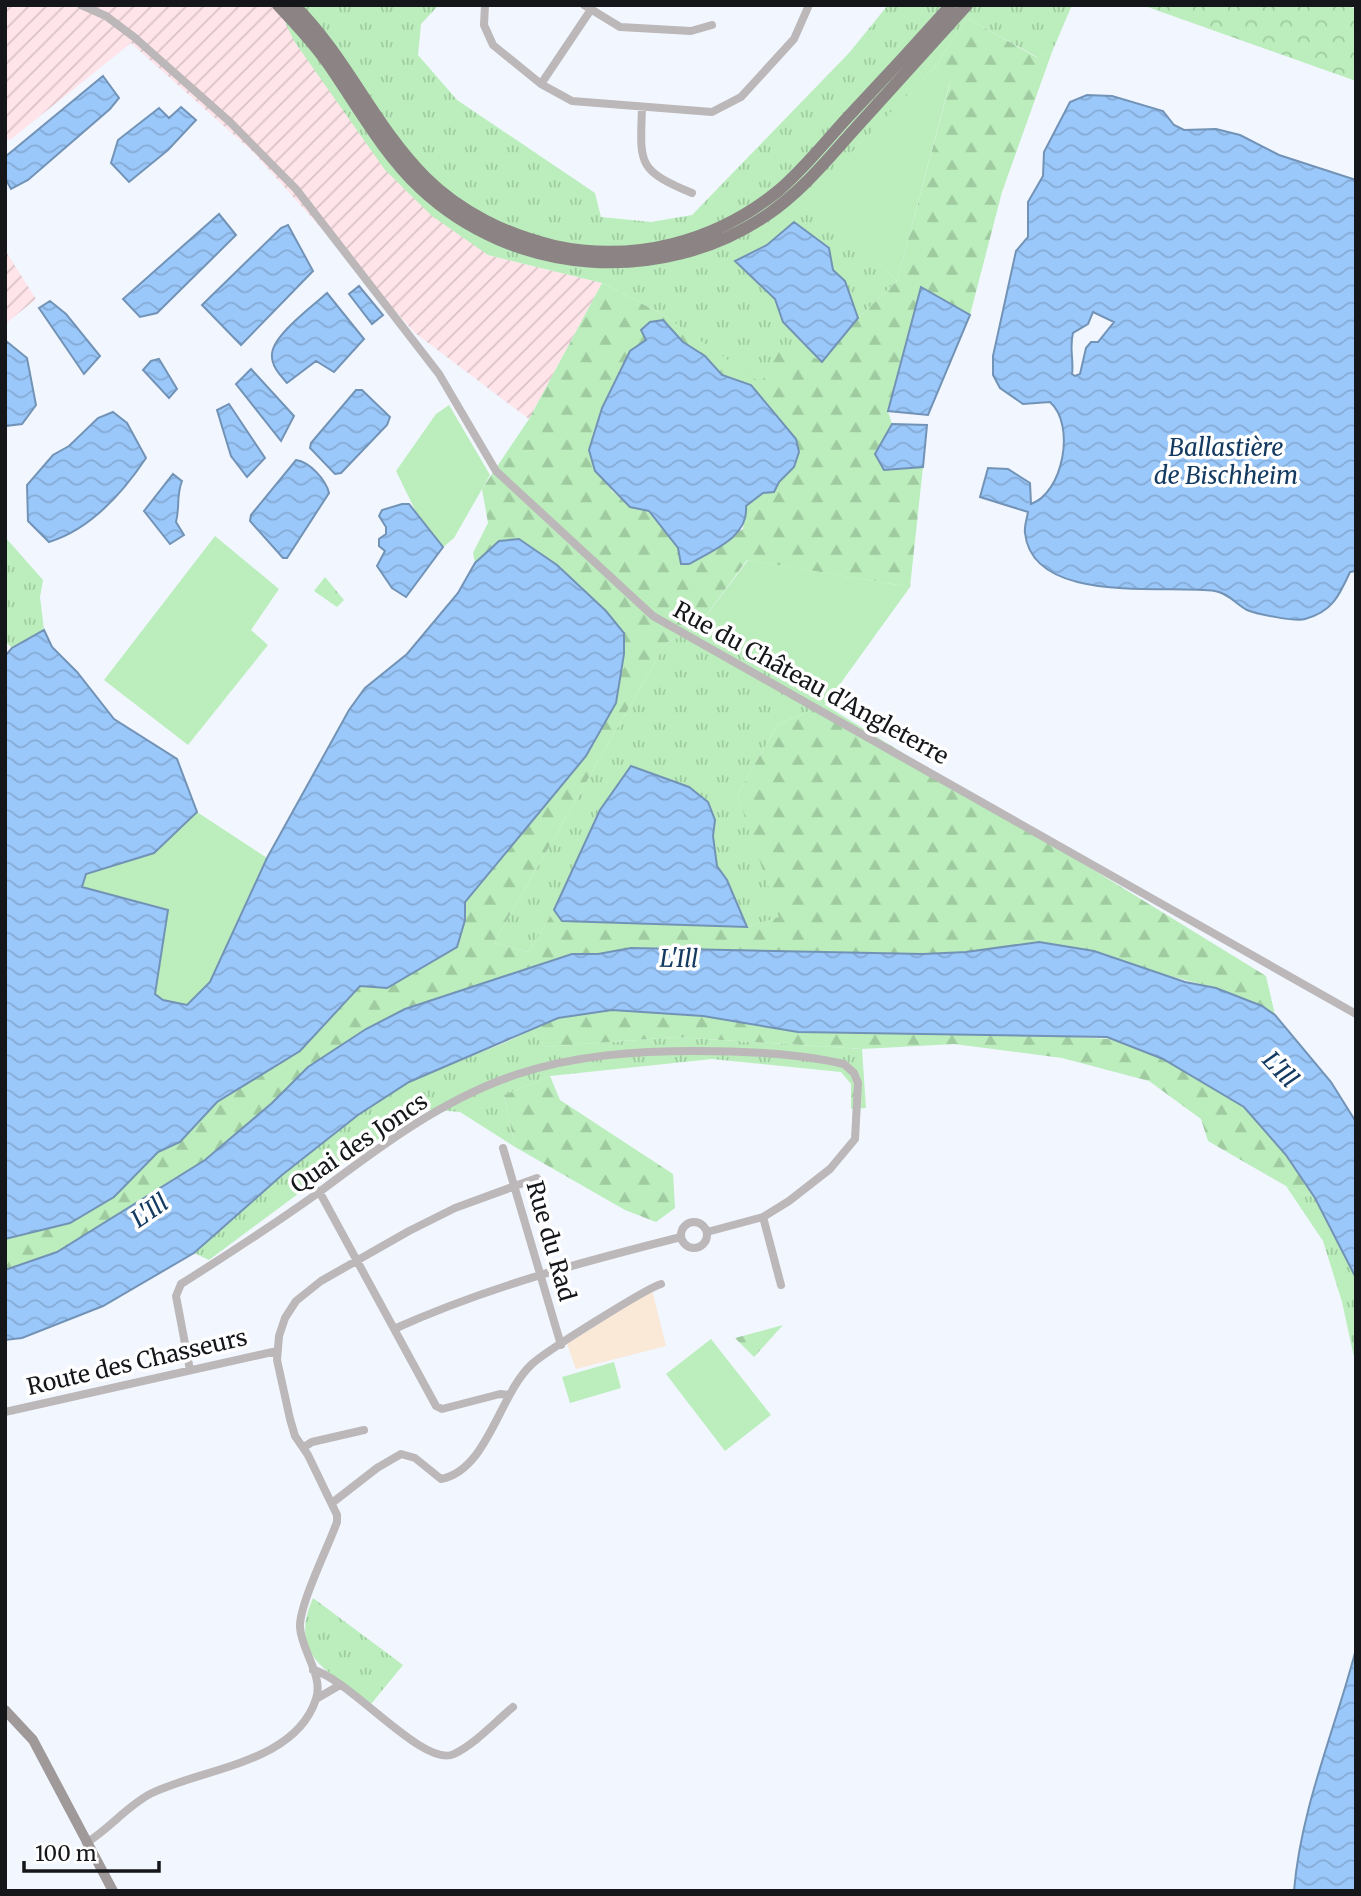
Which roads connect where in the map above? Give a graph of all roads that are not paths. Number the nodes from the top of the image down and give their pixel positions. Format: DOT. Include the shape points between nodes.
graph roads {
  1 [pos="81,5"];
  2 [pos="278,5"];
  3 [pos="294,5"];
  4 [pos="485,5"];
  5 [pos="808,5"];
  6 [pos="951,5"];
  7 [pos="967,5"];
  8 [pos="589,7"];
  9 [pos="712,25"];
  10 [pos="541,84"];
  11 [pos="642,108"];
  12 [pos="692,193"];
  13 [pos="1356,1014"];
  14 [pos="503,1148"];
  15 [pos="537,1178"];
  16 [pos="515,1185"];
  17 [pos="319,1191"];
  18 [pos="763,1217"];
  19 [pos="706,1232"];
  20 [pos="681,1237"];
  21 [pos="356,1261"];
  22 [pos="542,1273"];
  23 [pos="661,1284"];
  24 [pos="781,1285"];
  25 [pos="394,1329"];
  26 [pos="561,1345"];
  27 [pos="277,1351"];
  28 [pos="190,1370"];
  29 [pos="509,1395"];
  30 [pos="5,1412"];
  31 [pos="364,1430"];
  32 [pos="304,1447"];
  33 [pos="332,1503"];
  34 [pos="313,1670"];
  35 [pos="340,1685"];
  36 [pos="316,1699"];
  37 [pos="513,1707"];
  38 [pos="5,1710"];
  39 [pos="86,1843"];
  40 [pos="113,1891"];
  1 -- 13 [label="street, Rue du Château d'Angleterre" via="106,16 138,40 296,188 439,374 496,471 653,616"];
  2 -- 7 [label="main road" via="327,62 390,156 453,216 524,250 580,262 618,264 691,251 723,240 767,215 818,171"];
  3 -- 6 [label="main road" via="336,55 401,151 460,206 491,224 543,243 606,253 691,239 756,207 798,171"];
  4 -- 10 [label="street" via="484,24 493,45"];
  5 -- 11 [label="street" via="794,39 728,107 712,112"];
  8 -- 9 [label="street" via="620,27 691,31"];
  8 -- 10 [label="street"];
  10 -- 11 [label="street" via="572,101"];
  11 -- 12 [label="street" via="640,156 645,166"];
  14 -- 16 [label="street, Rue du Rad"];
  15 -- 16 [label="street"];
  16 -- 21 [label="street" via="456,1208"];
  16 -- 22 [label="street, Rue du Rad"];
  17 -- 18 [label="street, Quai des Joncs" via="365,1155 451,1104 517,1074 591,1056 734,1051 844,1064 858,1083 855,1139 830,1169"];
  17 -- 21 [label="street"];
  17 -- 28 [label="street, Quai des Joncs" via="181,1284 176,1296"];
  18 -- 19 [label="street"];
  18 -- 24 [label="street"];
  19 -- 20 [label="street" via="705,1240 696,1247 688,1246"];
  19 -- 20 [label="street" via="703,1225 691,1222 682,1229"];
  20 -- 22 [label="street"];
  21 -- 25 [label="street"];
  21 -- 27 [label="street" via="296,1301 285,1318"];
  22 -- 25 [label="street" via="492,1288"];
  22 -- 26 [label="street, Rue du Rad"];
  23 -- 26 [label="street"];
  25 -- 29 [label="street" via="436,1406 442,1409"];
  26 -- 29 [label="street" via="532,1364"];
  27 -- 28 [label="street, Route des Chasseurs"];
  27 -- 32 [label="street" via="290,1419"];
  28 -- 30 [label="street, Route des Chasseurs"];
  29 -- 33 [label="street" via="475,1456 458,1474 441,1479 415,1458 401,1454"];
  31 -- 32 [label="street"];
  32 -- 33 [label="street"];
  33 -- 34 [label="street" via="337,1521 301,1615 303,1644"];
  34 -- 35 [label="street"];
  34 -- 36 [label="street"];
  35 -- 36 [label="street"];
  35 -- 37 [label="street" via="425,1750 446,1757"];
  36 -- 39 [label="street" via="298,1728 278,1746 151,1794"];
  38 -- 39 [label="main road" via="33,1740"];
  39 -- 40 [label="main road"];
}
